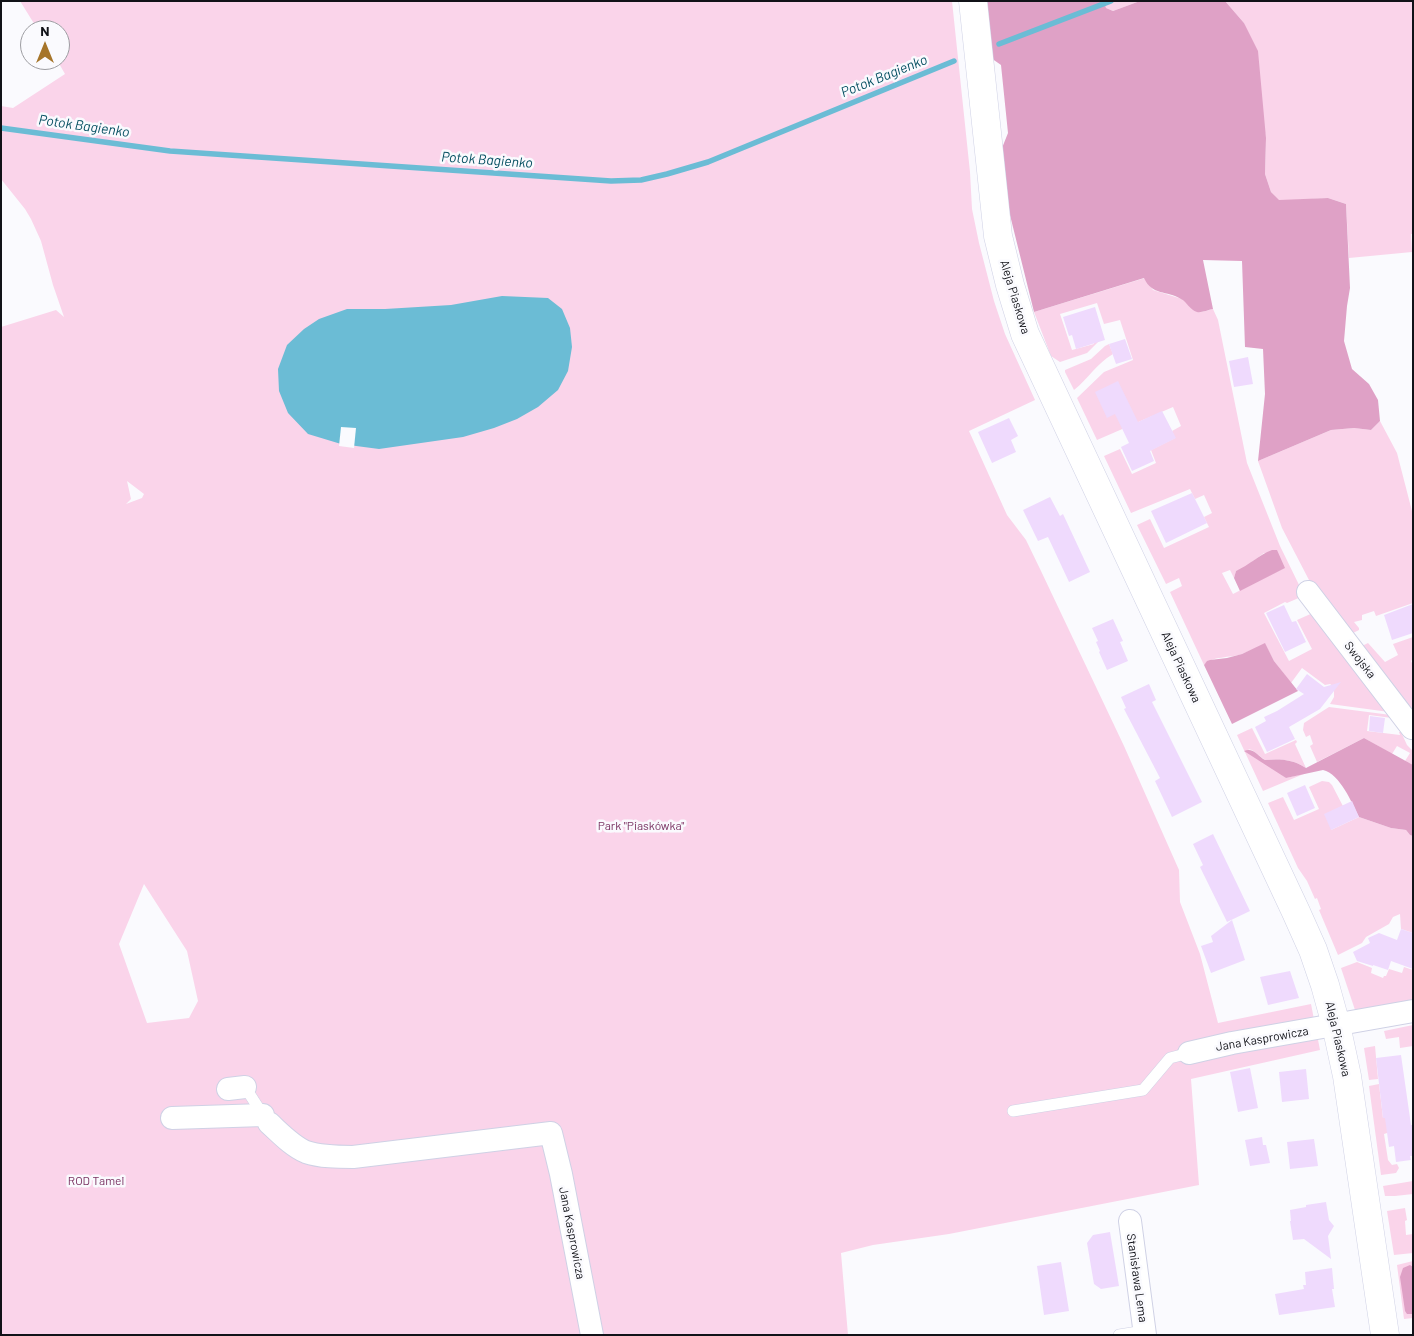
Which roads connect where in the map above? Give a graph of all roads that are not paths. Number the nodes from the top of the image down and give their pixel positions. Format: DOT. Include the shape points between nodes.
graph roads {
  1 [pos="973,1"];
  2 [pos="1308,592"];
  3 [pos="1412,728"];
  4 [pos="1413,1011"];
  5 [pos="1336,1025"];
  6 [pos="1189,1053"];
  7 [pos="237,1088"];
  8 [pos="1013,1111"];
  9 [pos="172,1118"];
  10 [pos="266,1119"];
  11 [pos="1130,1221"];
  12 [pos="1145,1333"];
  13 [pos="592,1335"];
  14 [pos="1119,1335"];
  15 [pos="1385,1335"];
  1 -- 5 [label="street, Aleja Piaskowa" via="998,236 1025,334 1296,912 1313,950"];
  2 -- 3 [label="street, Swojska"];
  4 -- 5 [label="street, Jana Kasprowicza"];
  5 -- 6 [label="street, Jana Kasprowicza"];
  5 -- 15 [label="street, Aleja Piaskowa" via="1348,1076"];
  6 -- 8 [label="lane" via="1170,1058 1143,1090"];
  7 -- 10 [label="lane"];
  9 -- 10 [label="street"];
  10 -- 13 [label="street, Jana Kasprowicza" via="285,1138 306,1152 329,1156 353,1157 551,1133"];
  11 -- 12 [label="street, Stanisława Lema"];
  12 -- 14 [label="lane"];
}
